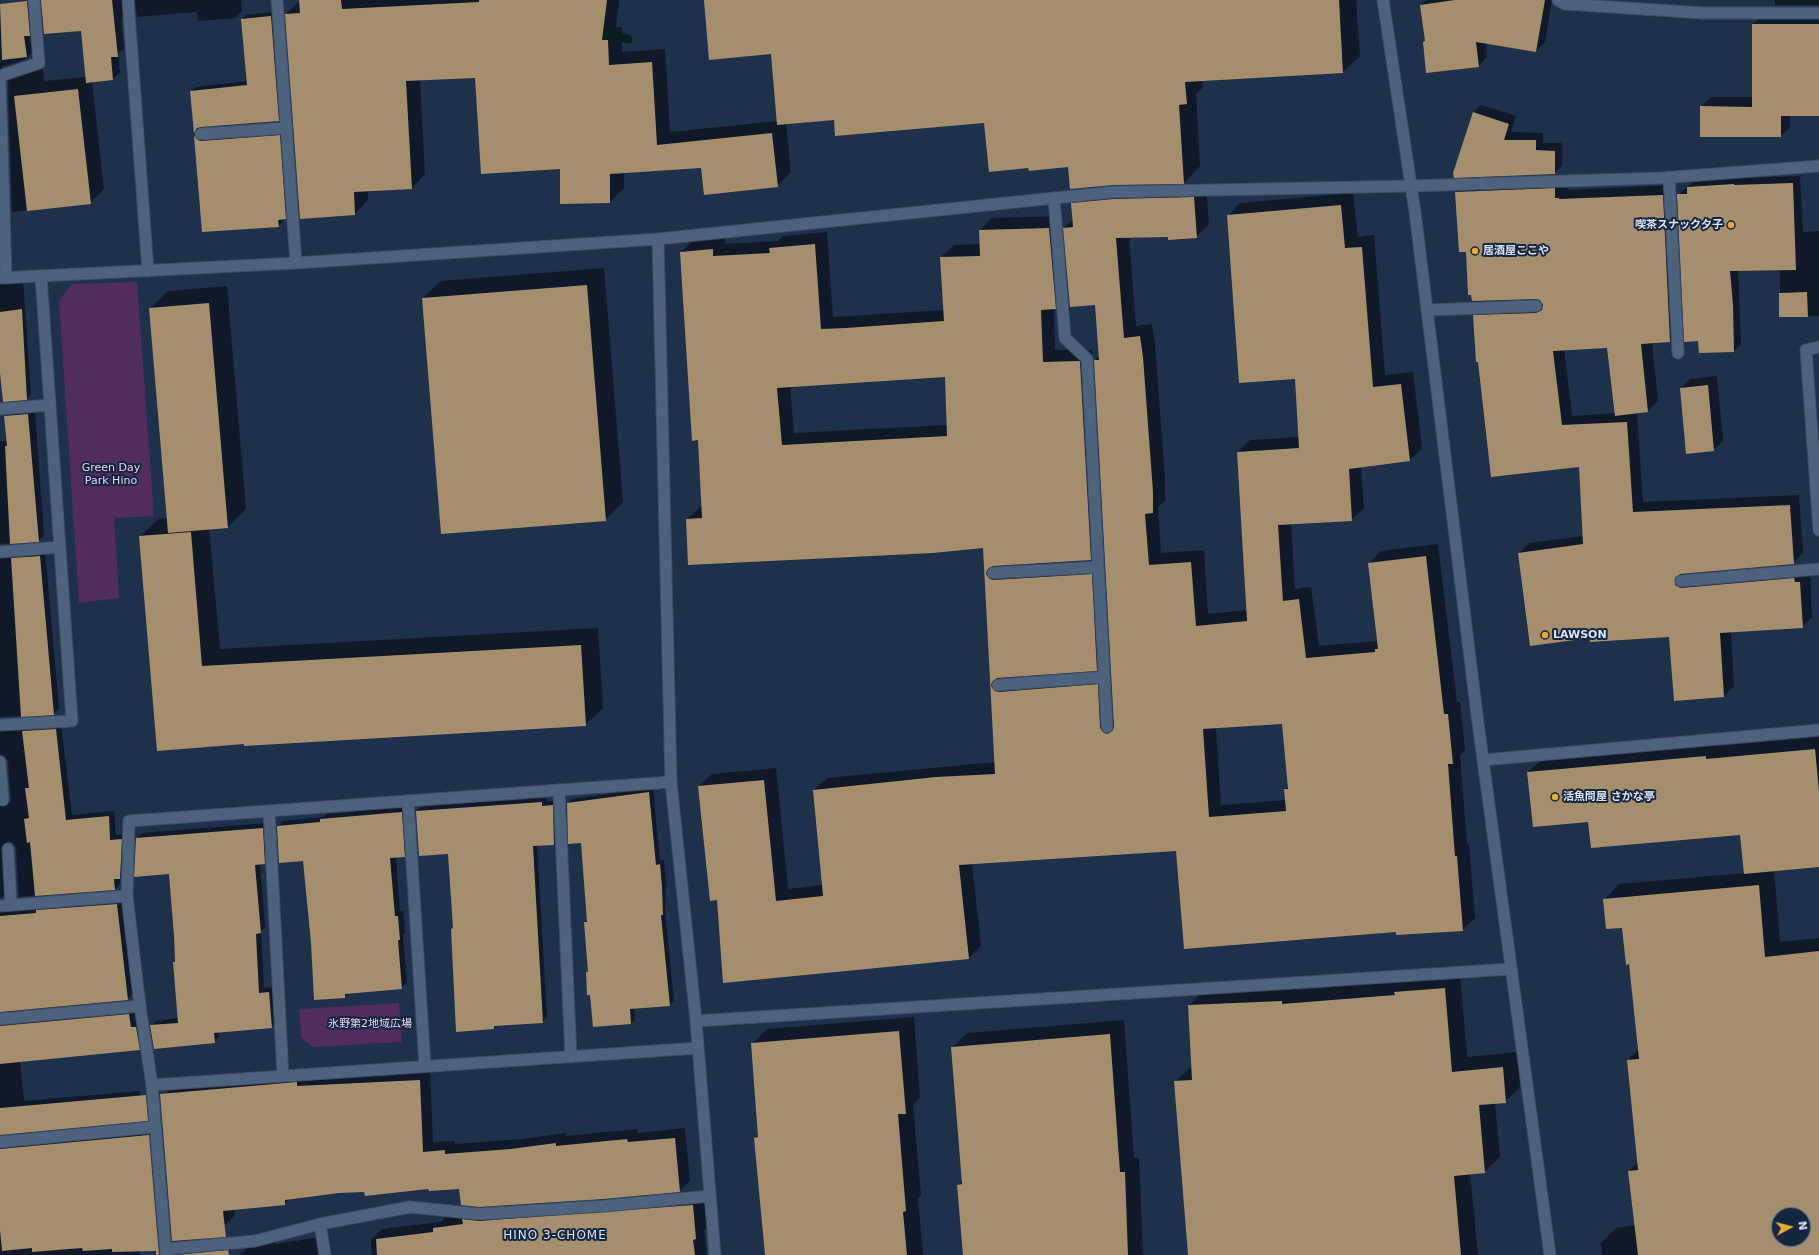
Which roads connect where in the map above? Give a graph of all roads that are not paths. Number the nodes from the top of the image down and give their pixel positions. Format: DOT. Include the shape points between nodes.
graph roads {
  1 [pos="34,0"];
  2 [pos="128,0"];
  3 [pos="276,0"];
  4 [pos="1383,0"];
  5 [pos="1558,0"];
  6 [pos="1819,13"];
  7 [pos="0,77"];
  8 [pos="286,128"];
  9 [pos="201,134"];
  10 [pos="1819,166"];
  11 [pos="1669,177"];
  12 [pos="1411,186"];
  13 [pos="1054,198"];
  14 [pos="658,239"];
  15 [pos="296,263"];
  16 [pos="148,271"];
  17 [pos="41,276"];
  18 [pos="3,278"];
  19 [pos="1536,306"];
  20 [pos="1427,310"];
  21 [pos="1819,347"];
  22 [pos="1678,353"];
  23 [pos="50,405"];
  24 [pos="0,409"];
  25 [pos="1815,428"];
  26 [pos="1819,530"];
  27 [pos="60,546"];
  28 [pos="0,552"];
  29 [pos="1098,567"];
  30 [pos="1819,569"];
  31 [pos="993,573"];
  32 [pos="1682,581"];
  33 [pos="1104,677"];
  34 [pos="998,685"];
  35 [pos="0,725"];
  36 [pos="1107,727"];
  37 [pos="1819,730"];
  38 [pos="1483,760"];
  39 [pos="0,762"];
  40 [pos="671,782"];
  41 [pos="559,790"];
  42 [pos="3,800"];
  43 [pos="408,801"];
  44 [pos="269,812"];
  45 [pos="8,849"];
  46 [pos="128,896"];
  47 [pos="6,906"];
  48 [pos="1511,969"];
  49 [pos="140,1006"];
  50 [pos="0,1019"];
  51 [pos="696,1021"];
  52 [pos="698,1048"];
  53 [pos="571,1057"];
  54 [pos="424,1066"];
  55 [pos="283,1076"];
  56 [pos="152,1085"];
  57 [pos="154,1127"];
  58 [pos="0,1142"];
  59 [pos="710,1196"];
  60 [pos="320,1224"];
  61 [pos="166,1252"];
  62 [pos="326,1255"];
  63 [pos="715,1255"];
  64 [pos="1550,1255"];
  1 -- 7 [label="street" via="38,63"];
  2 -- 16 [label="street"];
  3 -- 8 [label="street"];
  4 -- 12 [label="street"];
  5 -- 6 [label="street" via="1565,4 1703,14"];
  7 -- 18 [label="street"];
  8 -- 9 [label="street"];
  8 -- 15 [label="street"];
  10 -- 11 [label="street"];
  11 -- 12 [label="street"];
  11 -- 22 [label="street"];
  12 -- 13 [label="street" via="1113,192"];
  12 -- 20 [label="street"];
  13 -- 14 [label="street"];
  13 -- 29 [label="street" via="1065,338 1087,359"];
  14 -- 15 [label="street"];
  14 -- 40 [label="street"];
  15 -- 16 [label="street"];
  16 -- 17 [label="street"];
  17 -- 18 [label="street"];
  17 -- 23 [label="street"];
  19 -- 20 [label="street"];
  20 -- 38 [label="street"];
  21 -- 25 [label="street" via="1806,350"];
  23 -- 24 [label="street"];
  23 -- 27 [label="street"];
  25 -- 26 [label="street"];
  27 -- 28 [label="street"];
  27 -- 35 [label="street" via="72,721"];
  29 -- 31 [label="street"];
  29 -- 33 [label="street"];
  30 -- 32 [label="street"];
  33 -- 34 [label="street"];
  33 -- 36 [label="street"];
  37 -- 38 [label="street"];
  38 -- 48 [label="street"];
  39 -- 42 [label="street"];
  40 -- 41 [label="street"];
  40 -- 51 [label="street"];
  41 -- 43 [label="street"];
  41 -- 53 [label="street"];
  43 -- 44 [label="street"];
  43 -- 54 [label="street"];
  44 -- 46 [label="street" via="129,822"];
  44 -- 55 [label="street"];
  45 -- 47 [label="street"];
  46 -- 47 [label="street"];
  46 -- 49 [label="street"];
  48 -- 51 [label="street"];
  48 -- 64 [label="street"];
  49 -- 50 [label="street"];
  49 -- 56 [label="street"];
  51 -- 52 [label="street"];
  52 -- 53 [label="street"];
  52 -- 59 [label="street"];
  53 -- 54 [label="street"];
  54 -- 55 [label="street"];
  55 -- 56 [label="street"];
  56 -- 57 [label="street"];
  57 -- 58 [label="street"];
  57 -- 61 [label="street"];
  59 -- 60 [label="street" via="479,1214 410,1207"];
  59 -- 63 [label="street"];
  60 -- 61 [label="street" via="255,1241"];
  60 -- 62 [label="street"];
}
